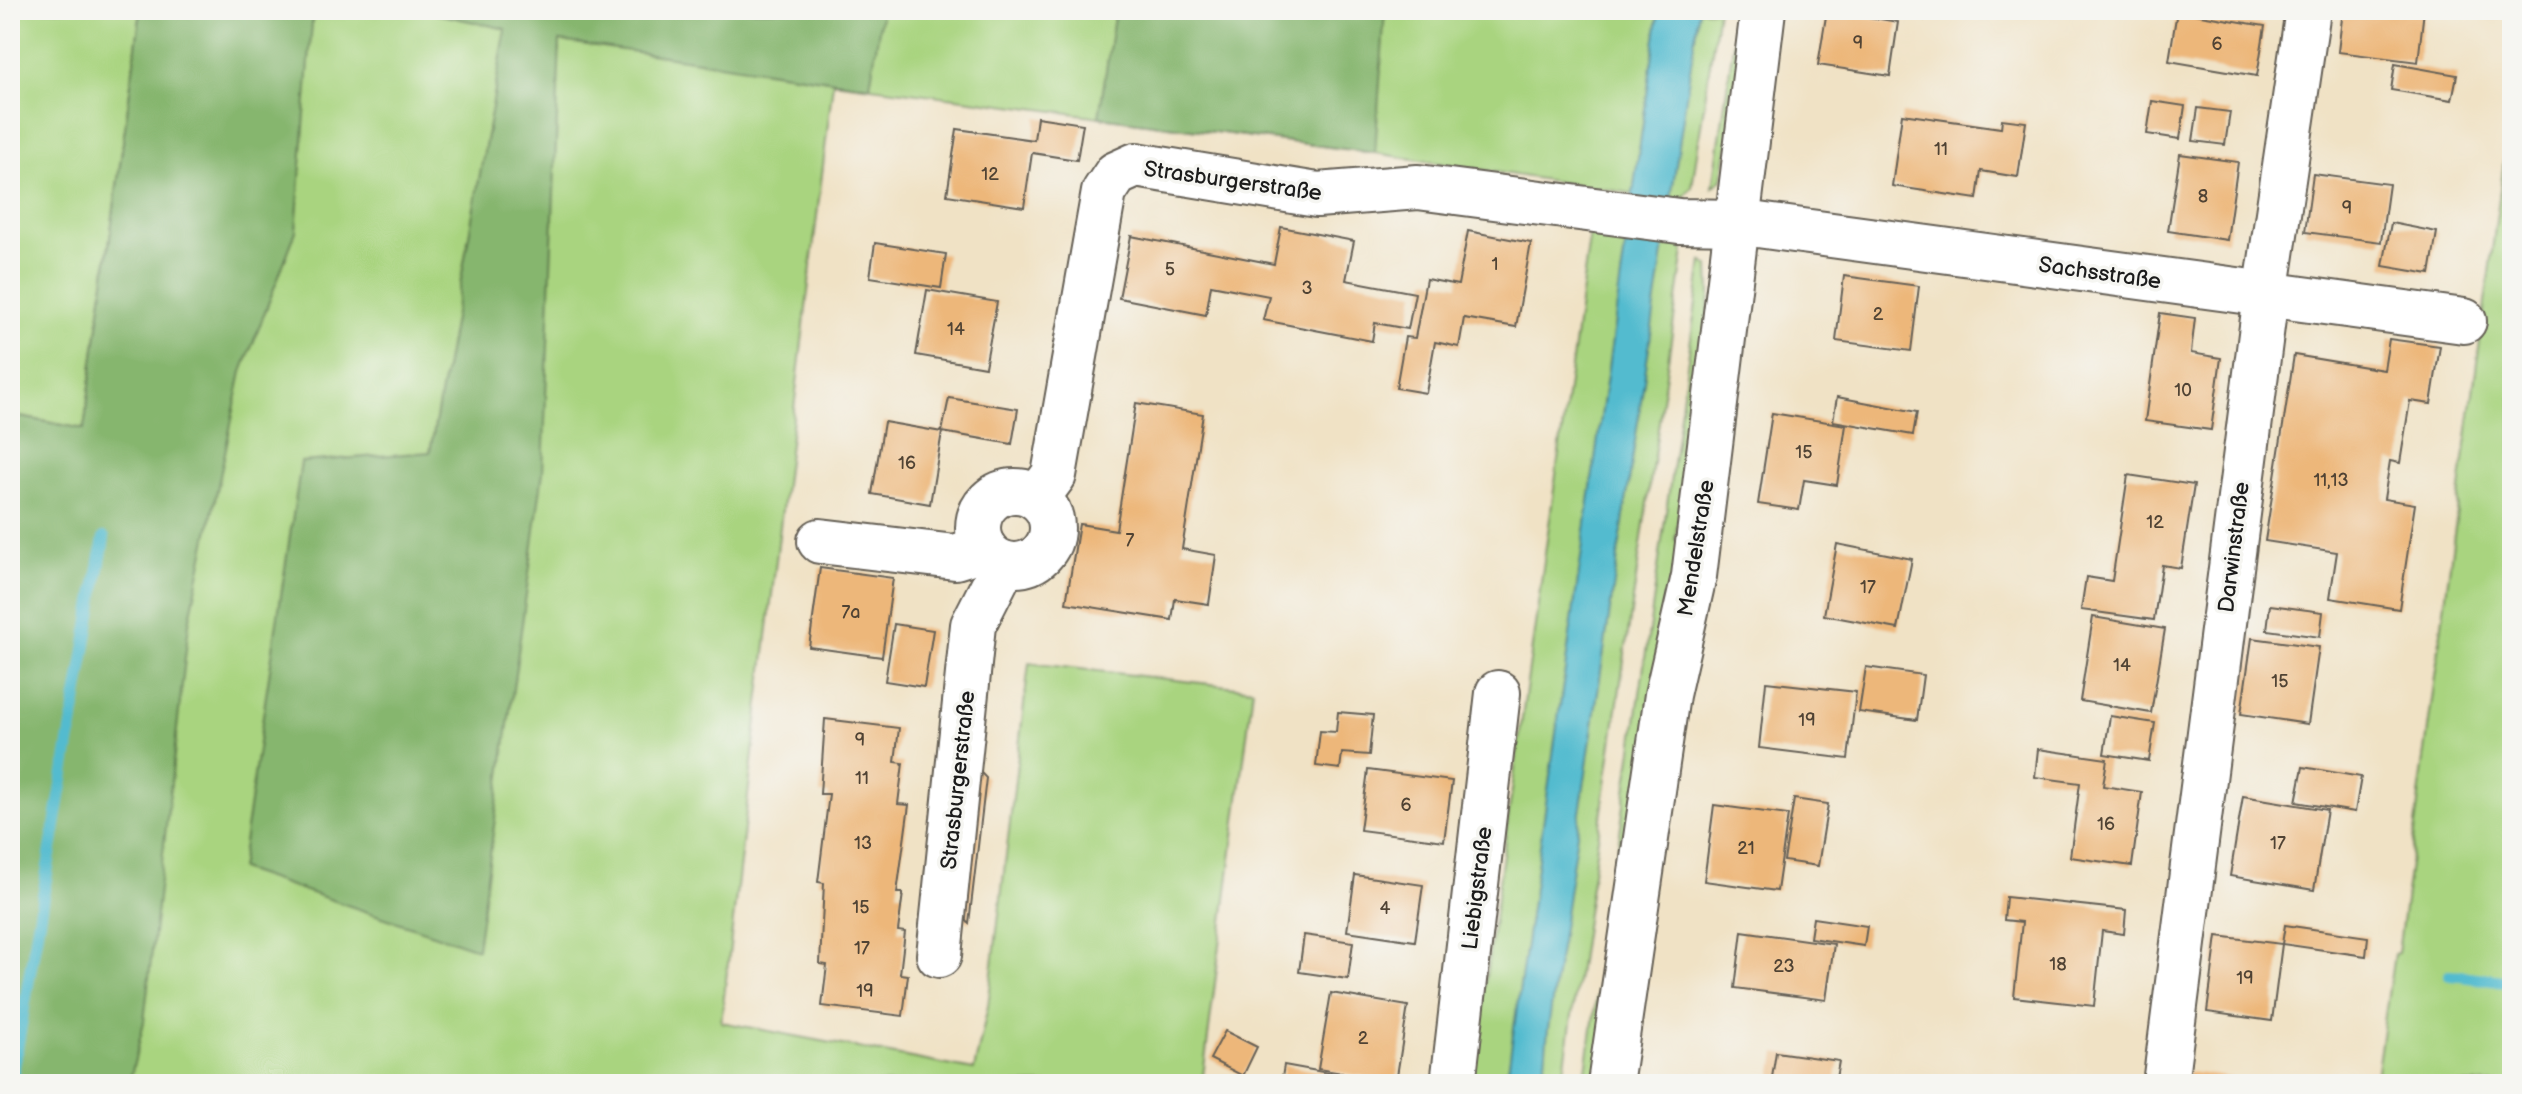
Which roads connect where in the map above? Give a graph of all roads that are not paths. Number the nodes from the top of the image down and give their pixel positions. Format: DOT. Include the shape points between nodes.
graph roads {
  1 [pos="1763,10"];
  2 [pos="2308,10"];
  3 [pos="1736,222"];
  4 [pos="2266,295"];
  5 [pos="2464,321"];
  6 [pos="1037,498"];
  7 [pos="820,541"];
  8 [pos="994,556"];
  9 [pos="1498,693"];
  10 [pos="939,955"];
  11 [pos="1453,1084"];
  12 [pos="1610,1084"];
  13 [pos="2165,1084"];
  1 -- 3 [label="street, Mendelstraße"];
  2 -- 4 [label="street, Darwinstraße"];
  3 -- 4 [label="street, Sachsstraße"];
  3 -- 6 [label="street, Strasburgerstraße" via="1679,221 1418,187 1317,195 1136,165 1116,174 1104,192 1054,475"];
  3 -- 12 [label="street, Mendelstraße" via="1694,576 1667,695"];
  4 -- 5 [label="street, Sachsstraße"];
  4 -- 13 [label="street, Darwinstraße"];
  6 -- 8 [label="street" via="1051,520 1048,545 1029,562"];
  6 -- 8 [label="street, Strasburgerstraße" via="1012,491 989,501 978,524"];
  7 -- 8 [label="street" via="955,557"];
  8 -- 10 [label="street, Strasburgerstraße" via="973,625"];
  9 -- 11 [label="street, Liebigstraße"];
}
